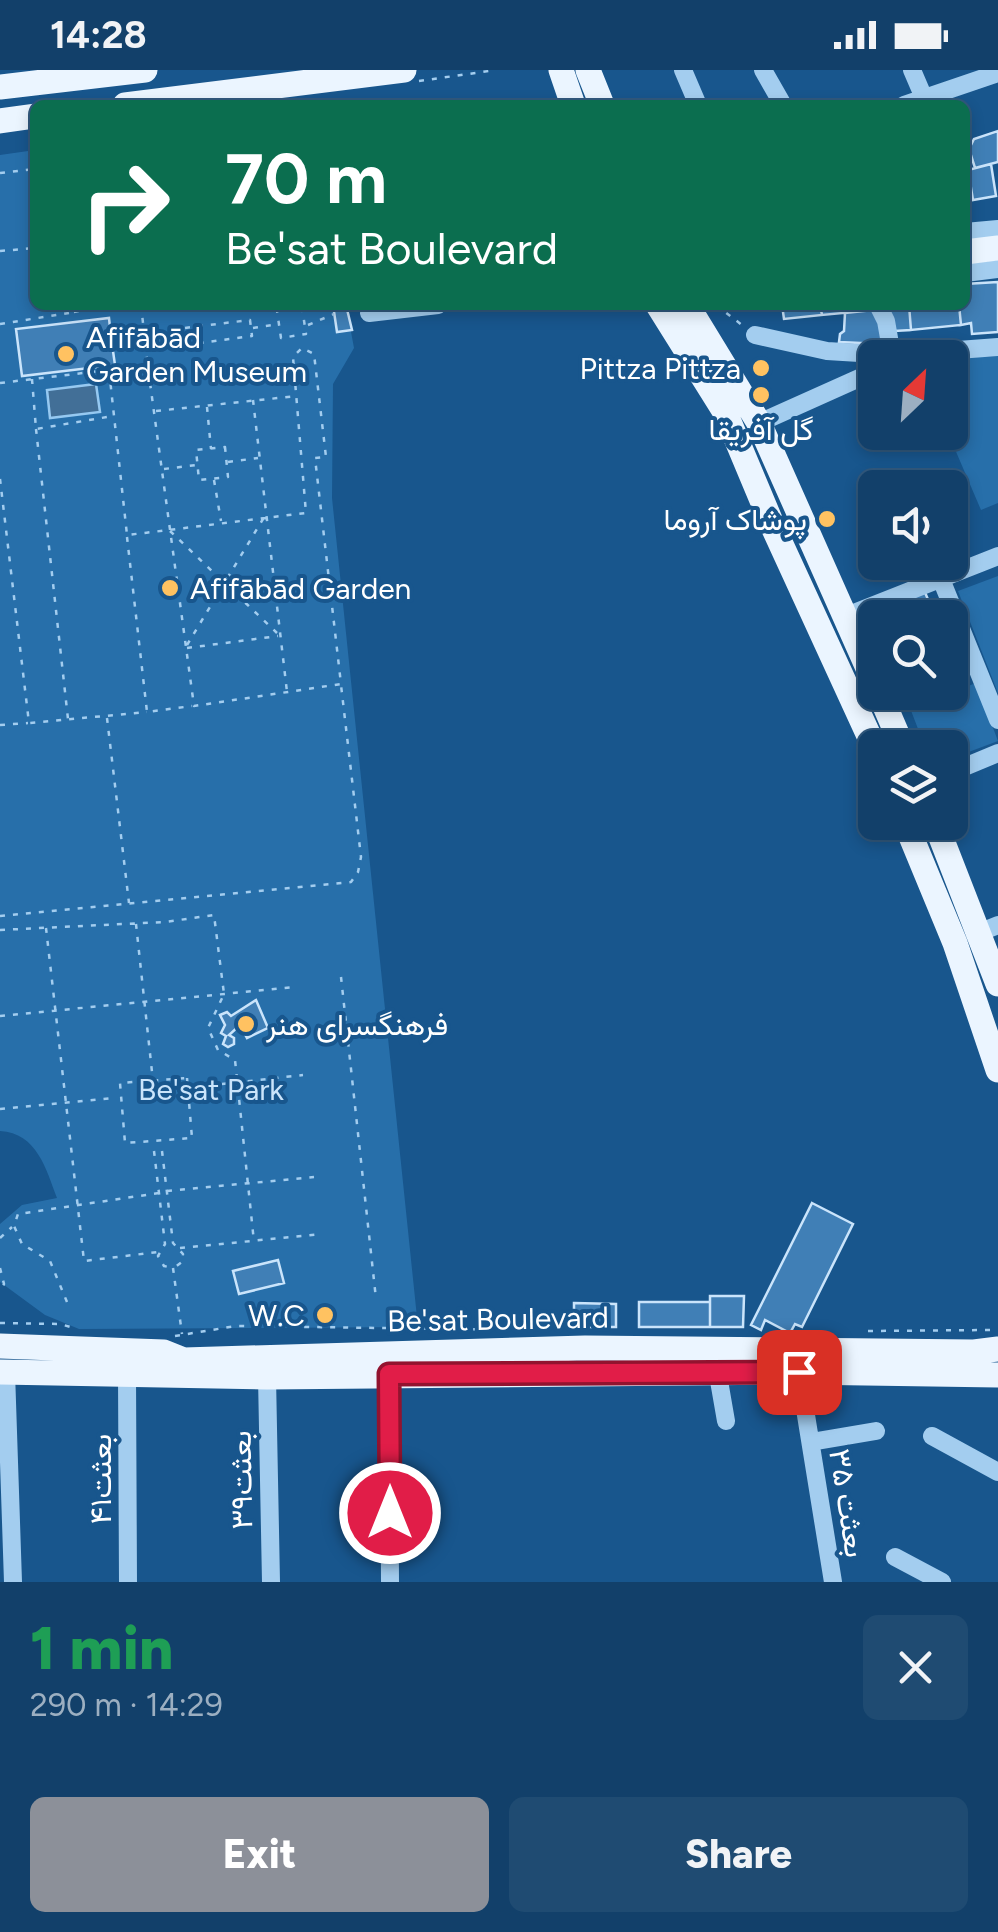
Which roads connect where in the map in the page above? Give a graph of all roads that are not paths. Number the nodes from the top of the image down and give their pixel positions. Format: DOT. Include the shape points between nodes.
graph roads {
  1 [pos="144,70"];
  2 [pos="397,70"];
  3 [pos="561,70"];
  4 [pos="588,70"];
  5 [pos="684,70"];
  6 [pos="764,70"];
  7 [pos="912,70"];
  8 [pos="94,73"];
  9 [pos="998,73"];
  10 [pos="0,86"];
  11 [pos="164,100"];
  12 [pos="571,100"];
  13 [pos="600,100"];
  14 [pos="696,100"];
  15 [pos="780,100"];
  16 [pos="925,100"];
  17 [pos="928,100"];
  18 [pos="30,117"];
  19 [pos="0,121"];
  20 [pos="998,229"];
  21 [pos="970,232"];
  22 [pos="998,248"];
  23 [pos="970,251"];
  24 [pos="998,269"];
  25 [pos="970,272"];
  26 [pos="400,310"];
  27 [pos="661,310"];
  28 [pos="700,310"];
  29 [pos="880,310"];
  30 [pos="369,314"];
  31 [pos="756,335"];
  32 [pos="889,340"];
  33 [pos="998,347"];
  34 [pos="968,350"];
  35 [pos="858,353"];
  36 [pos="858,379"];
  37 [pos="759,424"];
  38 [pos="998,556"];
  39 [pos="968,568"];
  40 [pos="936,580"];
  41 [pos="846,616"];
  42 [pos="858,644"];
  43 [pos="998,720"];
  44 [pos="866,730"];
  45 [pos="998,753"];
  46 [pos="968,766"];
  47 [pos="912,840"];
  48 [pos="944,840"];
  49 [pos="988,929"];
  50 [pos="998,984"];
  51 [pos="998,1070"];
  52 [pos="998,1349"];
  53 [pos="584,1361"];
  54 [pos="2,1363"];
  55 [pos="799,1372"];
  56 [pos="389,1374"];
  57 [pos="998,1374"];
  58 [pos="127,1375"];
  59 [pos="718,1375"];
  60 [pos="267,1376"];
  61 [pos="726,1421"];
  62 [pos="876,1431"];
  63 [pos="932,1436"];
  64 [pos="811,1442"];
  65 [pos="998,1472"];
  66 [pos="895,1556"];
  67 [pos="13,1582"];
  68 [pos="128,1582"];
  69 [pos="271,1582"];
  70 [pos="390,1582"];
  71 [pos="833,1582"];
  72 [pos="942,1582"];
  1 -- 8 [label="main road"];
  2 -- 11 [label="main road"];
  3 -- 12 [label="main road"];
  4 -- 13 [label="main road"];
  5 -- 14 [label="street"];
  6 -- 15 [label="street"];
  7 -- 16 [label="street"];
  8 -- 10 [label="main road"];
  9 -- 17 [label="street"];
  18 -- 19 [label="main road"];
  20 -- 21 [label="street"];
  22 -- 23 [label="main road"];
  24 -- 25 [label="street"];
  26 -- 30 [label="street"];
  27 -- 44 [label="main road" via="728,418"];
  28 -- 37 [label="main road"];
  29 -- 32 [label="street"];
  31 -- 35 [label="street"];
  33 -- 34 [label="street"];
  36 -- 37 [label="street"];
  37 -- 41 [label="main road"];
  38 -- 39 [label="street"];
  40 -- 41 [label="street"];
  40 -- 43 [label="street"];
  41 -- 42 [label="main road"];
  45 -- 46 [label="street"];
  47 -- 51 [label="main road"];
  48 -- 49 [label="main road"];
  49 -- 50 [label="main road"];
  52 -- 53 [label="main road, Be'sat Boulevard"];
  53 -- 54 [label="main road, Be'sat Boulevard" via="184,1360 164,1352"];
  53 -- 56 [label="main road, Be'sat Boulevard"];
  53 -- 59 [label="main road, Be'sat Boulevard"];
  54 -- 58 [label="main road, Be'sat Boulevard"];
  54 -- 67 [label="street"];
  55 -- 57 [label="main road, Be'sat Boulevard"];
  55 -- 59 [label="main road, Be'sat Boulevard"];
  55 -- 64 [label="street, ۳۵ بعثت"];
  56 -- 60 [label="main road, Be'sat Boulevard"];
  56 -- 70 [label="street"];
  58 -- 60 [label="main road, Be'sat Boulevard"];
  58 -- 68 [label="street, بعثت۴۱"];
  59 -- 61 [label="street"];
  60 -- 69 [label="street, بعثت۳۹"];
  62 -- 64 [label="street"];
  63 -- 65 [label="street"];
  64 -- 71 [label="street, ۳۵ بعثت"];
  66 -- 72 [label="street"];
}
